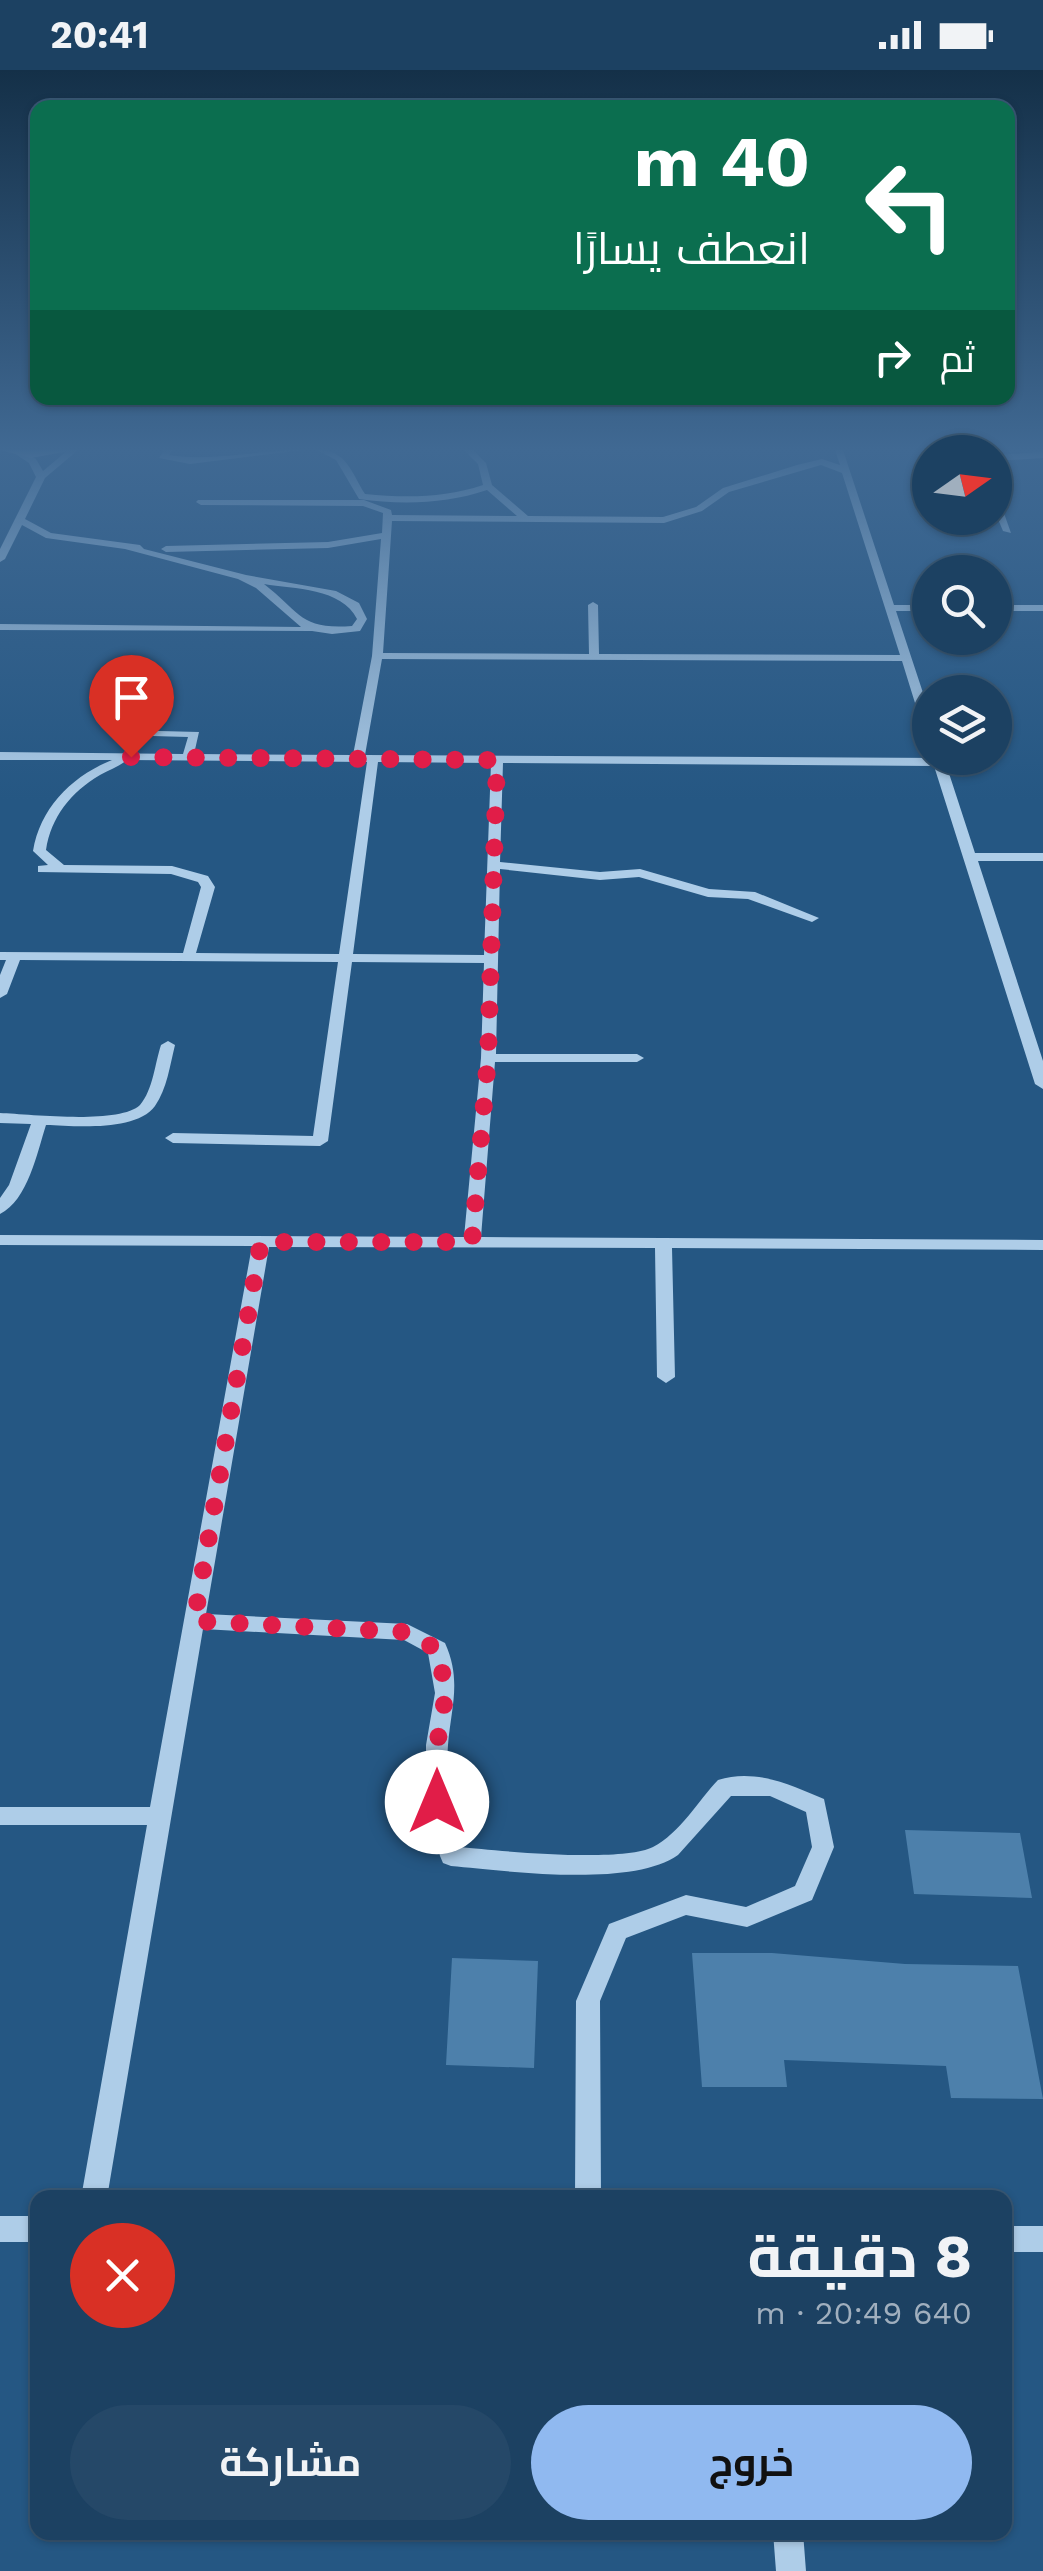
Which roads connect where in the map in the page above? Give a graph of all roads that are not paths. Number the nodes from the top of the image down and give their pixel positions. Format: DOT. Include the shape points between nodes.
graph roads {
  1 [pos="202,567"];
  2 [pos="385,567"];
  3 [pos="877,567"];
  4 [pos="246,578"];
  5 [pos="593,605"];
  6 [pos="890,608"];
  7 [pos="912,608"];
  8 [pos="1012,608"];
  9 [pos="1043,608"];
  10 [pos="0,627"];
  11 [pos="331,632"];
  12 [pos="378,640"];
  13 [pos="377,656"];
  14 [pos="594,656"];
  15 [pos="906,658"];
  16 [pos="912,676"];
  17 [pos="120,733"];
  18 [pos="0,756"];
  19 [pos="131,757"];
  20 [pos="187,758"];
  21 [pos="365,759"];
  22 [pos="497,760"];
  23 [pos="912,760"];
  24 [pos="944,775"];
  25 [pos="970,857"];
  26 [pos="1043,857"];
  27 [pos="496,866"];
  28 [pos="44,869"];
  29 [pos="61,869"];
  30 [pos="812,918"];
  31 [pos="7,956"];
  32 [pos="188,958"];
  33 [pos="492,959"];
  34 [pos="343,960"];
  35 [pos="0,994"];
  36 [pos="168,1045"];
  37 [pos="488,1058"];
  38 [pos="637,1058"];
  39 [pos="1043,1084"];
  40 [pos="0,1118"];
  41 [pos="42,1118"];
  42 [pos="173,1138"];
  43 [pos="0,1210"];
  44 [pos="0,1240"];
  45 [pos="261,1242"];
  46 [pos="472,1242"];
  47 [pos="663,1243"];
  48 [pos="1043,1245"];
  49 [pos="666,1378"];
  50 [pos="194,1621"];
  51 [pos="0,1816"];
  52 [pos="160,1816"];
  53 [pos="95,2190"];
  54 [pos="588,2190"];
  55 [pos="0,2229"];
  56 [pos="30,2229"];
  57 [pos="1012,2239"];
  58 [pos="1043,2240"];
  59 [pos="789,2540"];
  60 [pos="791,2571"];
  1 -- 4 [label="street"];
  2 -- 12 [label="street"];
  3 -- 6 [label="street"];
  4 -- 11 [label="street" via="303,627"];
  4 -- 11 [label="street" via="332,594 354,605 362,619 356,629"];
  5 -- 14 [label="street"];
  6 -- 7 [label="street"];
  6 -- 15 [label="street"];
  8 -- 9 [label="street"];
  10 -- 11 [label="street"];
  11 -- 12 [label="street"];
  12 -- 13 [label="street"];
  13 -- 14 [label="street"];
  13 -- 21 [label="street"];
  14 -- 15 [label="street"];
  15 -- 16 [label="street"];
  17 -- 20 [label="street" via="195,734"];
  18 -- 19 [label="street"];
  19 -- 20 [label="street"];
  19 -- 29 [label="street" via="104,766 52,812 39,850"];
  20 -- 21 [label="street"];
  21 -- 22 [label="street"];
  21 -- 34 [label="street"];
  22 -- 23 [label="street"];
  22 -- 27 [label="street"];
  24 -- 25 [label="street"];
  25 -- 26 [label="street"];
  25 -- 39 [label="street"];
  27 -- 30 [label="street" via="640,873 708,893 750,895"];
  27 -- 33 [label="street"];
  28 -- 29 [label="street"];
  29 -- 32 [label="street" via="172,870 203,879 208,888"];
  31 -- 32 [label="street"];
  31 -- 35 [label="street"];
  32 -- 34 [label="street"];
  33 -- 34 [label="street"];
  33 -- 37 [label="street"];
  34 -- 42 [label="street" via="320,1141"];
  36 -- 41 [label="street" via="142,1110 124,1118"];
  37 -- 38 [label="street"];
  37 -- 46 [label="street"];
  40 -- 41 [label="street"];
  41 -- 43 [label="street" via="17,1186"];
  44 -- 45 [label="street"];
  45 -- 46 [label="street"];
  45 -- 50 [label="street"];
  46 -- 47 [label="street"];
  47 -- 48 [label="street"];
  47 -- 49 [label="street"];
  50 -- 52 [label="street"];
  50 -- 54 [label="street" via="407,1632 438,1650 446,1693 437,1802 451,1856 631,1862 660,1856 726,1787 771,1786 816,1806 822,1847 804,1894 747,1916 686,1906 617,1931 588,2002"];
  51 -- 52 [label="street"];
  52 -- 53 [label="street"];
  55 -- 56 [label="street"];
  57 -- 58 [label="street"];
  59 -- 60 [label="street"];
}
